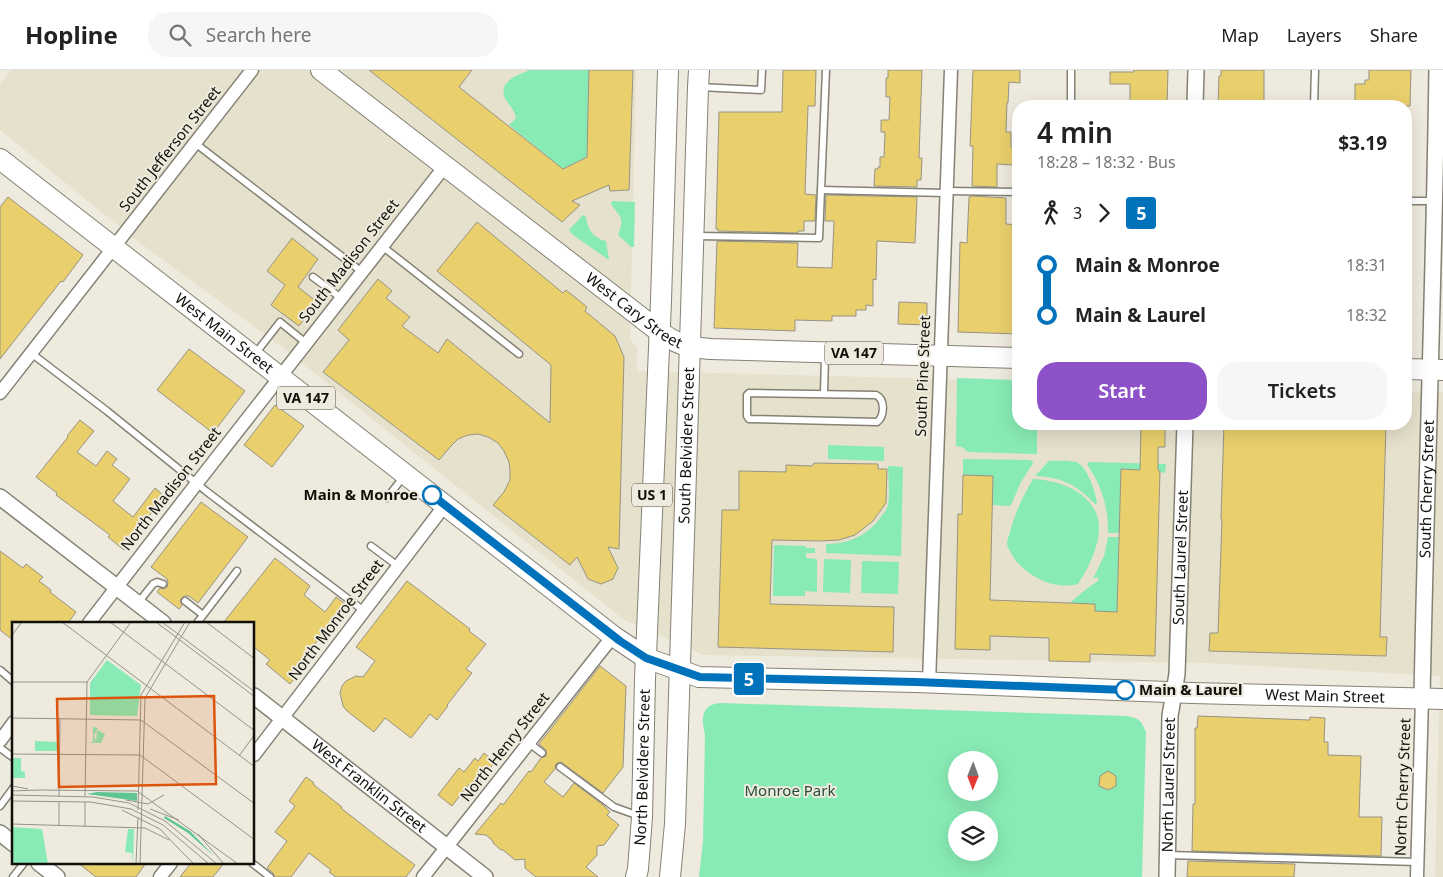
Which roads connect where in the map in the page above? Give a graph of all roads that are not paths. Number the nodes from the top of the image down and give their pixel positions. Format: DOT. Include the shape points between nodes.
graph roads {
  1 [pos="252,70"];
  2 [pos="321,70"];
  3 [pos="668,70"];
  4 [pos="762,70"];
  5 [pos="826,70"];
  6 [pos="951,70"];
  7 [pos="1072,70"];
  8 [pos="1196,70"];
  9 [pos="1315,70"];
  10 [pos="1436,70"];
  11 [pos="699,78"];
  12 [pos="1071,100"];
  13 [pos="1195,100"];
  14 [pos="1314,100"];
  15 [pos="195,143"];
  16 [pos="1439,152"];
  17 [pos="0,159"];
  18 [pos="445,166"];
  19 [pos="821,190"];
  20 [pos="946,192"];
  21 [pos="1012,192"];
  22 [pos="1412,201"];
  23 [pos="1434,201"];
  24 [pos="693,236"];
  25 [pos="382,246"];
  26 [pos="114,247"];
  27 [pos="362,272"];
  28 [pos="313,277"];
  29 [pos="341,298"];
  30 [pos="659,332"];
  31 [pos="306,343"];
  32 [pos="689,346"];
  33 [pos="825,352"];
  34 [pos="31,353"];
  35 [pos="519,354"];
  36 [pos="254,356"];
  37 [pos="940,356"];
  38 [pos="1012,358"];
  39 [pos="1412,369"];
  40 [pos="1437,370"];
  41 [pos="280,377"];
  42 [pos="0,393"];
  43 [pos="824,394"];
  44 [pos="1185,430"];
  45 [pos="405,474"];
  46 [pos="197,483"];
  47 [pos="0,497"];
  48 [pos="386,498"];
  49 [pos="445,505"];
  50 [pos="371,546"];
  51 [pos="398,566"];
  52 [pos="237,571"];
  53 [pos="163,584"];
  54 [pos="117,587"];
  55 [pos="185,601"];
  56 [pos="138,603"];
  57 [pos="364,611"];
  58 [pos="203,615"];
  59 [pos="90,622"];
  60 [pos="162,622"];
  61 [pos="198,622"];
  62 [pos="613,636"];
  63 [pos="646,658"];
  64 [pos="0,670"];
  65 [pos="679,671"];
  66 [pos="12,680"];
  67 [pos="929,683"];
  68 [pos="1174,692"];
  69 [pos="255,697"];
  70 [pos="1422,698"];
  71 [pos="1443,699"];
  72 [pos="282,718"];
  73 [pos="12,725"];
  74 [pos="0,740"];
  75 [pos="529,743"];
  76 [pos="0,748"];
  77 [pos="255,753"];
  78 [pos="542,753"];
  79 [pos="12,757"];
  80 [pos="560,767"];
  81 [pos="12,790"];
  82 [pos="0,806"];
  83 [pos="642,817"];
  84 [pos="0,833"];
  85 [pos="12,842"];
  86 [pos="447,847"];
  87 [pos="1168,855"];
  88 [pos="1417,862"];
  89 [pos="23,864"];
  90 [pos="40,864"];
  91 [pos="170,864"];
  92 [pos="253,864"];
  93 [pos="13,877"];
  94 [pos="56,877"];
  95 [pos="160,877"];
  96 [pos="269,877"];
  97 [pos="423,877"];
  98 [pos="486,877"];
  99 [pos="636,877"];
  100 [pos="670,877"];
  101 [pos="1167,877"];
  102 [pos="1417,877"];
  1 -- 15 [label="street, South Jefferson Street"];
  2 -- 18 [label="main road, West Cary Street / VA 147"];
  3 -- 30 [label="main road, South Belvidere Street / US 1"];
  4 -- 11 [label="lane" via="761,90"];
  5 -- 19 [label="lane"];
  6 -- 20 [label="street, South Pine Street"];
  7 -- 12 [label="lane"];
  8 -- 13 [label="street"];
  9 -- 14 [label="lane"];
  10 -- 16 [label="street, South Cherry Street"];
  11 -- 24 [label="main road, South Belvidere Street / US 1"];
  15 -- 26 [label="street, South Jefferson Street"];
  15 -- 27 [label="lane"];
  16 -- 23 [label="street, South Cherry Street"];
  17 -- 26 [label="main road, West Main Street / VA 147"];
  18 -- 25 [label="street, South Madison Street"];
  18 -- 30 [label="main road, West Cary Street / VA 147"];
  19 -- 20 [label="lane"];
  19 -- 24 [label="lane" via="819,238"];
  20 -- 21 [label="lane"];
  20 -- 37 [label="street, South Pine Street"];
  22 -- 23 [label="lane"];
  23 -- 40 [label="street, South Cherry Street"];
  24 -- 32 [label="main road, South Belvidere Street / US 1"];
  25 -- 27 [label="street, South Madison Street"];
  25 -- 35 [label="lane"];
  26 -- 34 [label="street, South Jefferson Street"];
  26 -- 36 [label="main road, West Main Street / VA 147"];
  27 -- 29 [label="street, South Madison Street"];
  28 -- 29 [label="lane"];
  29 -- 31 [label="street, South Madison Street"];
  30 -- 32 [label="main road, West Cary Street / VA 147"];
  30 -- 63 [label="main road, South Belvidere Street / US 1"];
  31 -- 36 [label="lane" via="280,322"];
  31 -- 41 [label="street, South Madison Street"];
  32 -- 33 [label="main road, West Cary Street / VA 147"];
  32 -- 65 [label="main road, South Belvidere Street / US 1"];
  33 -- 37 [label="main road, West Cary Street / VA 147"];
  33 -- 43 [label="lane"];
  34 -- 42 [label="street, South Jefferson Street"];
  34 -- 46 [label="lane"];
  36 -- 41 [label="main road, West Main Street / VA 147"];
  37 -- 38 [label="main road, West Cary Street / VA 147"];
  37 -- 67 [label="street, South Pine Street"];
  39 -- 40 [label="main road"];
  40 -- 70 [label="street, South Cherry Street"];
  41 -- 45 [label="main road, West Main Street / VA 147"];
  41 -- 46 [label="street, North Madison Street"];
  43 -- 43 [label="lane" via="749,393 747,416 749,419 880,421 882,400 876,395"];
  44 -- 68 [label="street, South Laurel Street"];
  45 -- 48 [label="lane"];
  45 -- 49 [label="main road, West Main Street / VA 147"];
  46 -- 54 [label="street, North Madison Street"];
  46 -- 57 [label="lane"];
  47 -- 54 [label="street"];
  49 -- 51 [label="street, North Monroe Street"];
  49 -- 62 [label="main road, West Main Street / VA 147"];
  50 -- 51 [label="lane"];
  51 -- 57 [label="street, North Monroe Street"];
  52 -- 58 [label="lane"];
  53 -- 56 [label="lane" via="153,584"];
  54 -- 56 [label="street"];
  54 -- 59 [label="street, North Madison Street"];
  55 -- 58 [label="lane"];
  56 -- 60 [label="street"];
  57 -- 72 [label="street, North Monroe Street"];
  58 -- 61 [label="lane"];
  62 -- 63 [label="main road, West Main Street / VA 147"];
  62 -- 75 [label="street, North Henry Street"];
  63 -- 65 [label="main road, West Main Street / VA 147"];
  63 -- 83 [label="main road, North Belvidere Street / US 1"];
  64 -- 66 [label="lane"];
  65 -- 67 [label="main road, West Main Street / VA 147" via="700,677"];
  65 -- 100 [label="main road, US 1" via="675,824"];
  67 -- 68 [label="main road, West Main Street / VA 147"];
  68 -- 70 [label="main road, West Main Street / VA 147"];
  68 -- 87 [label="street, North Laurel Street" via="1170,716"];
  69 -- 72 [label="street, West Franklin Street"];
  70 -- 71 [label="main road, West Main Street / VA 147"];
  70 -- 88 [label="street, North Cherry Street"];
  72 -- 77 [label="street, North Monroe Street"];
  72 -- 86 [label="street, West Franklin Street"];
  73 -- 74 [label="street"];
  75 -- 78 [label="lane"];
  75 -- 86 [label="street, North Henry Street"];
  76 -- 79 [label="lane"];
  80 -- 83 [label="lane" via="614,807"];
  81 -- 82 [label="lane"];
  83 -- 99 [label="main road, North Belvidere Street / US 1"];
  84 -- 85 [label="street"];
  86 -- 97 [label="street, North Henry Street"];
  86 -- 98 [label="street, West Franklin Street"];
  87 -- 88 [label="lane"];
  87 -- 101 [label="street, North Laurel Street"];
  88 -- 102 [label="street, North Cherry Street"];
  89 -- 93 [label="lane"];
  90 -- 94 [label="street"];
  91 -- 95 [label="street"];
  92 -- 96 [label="lane"];
}
